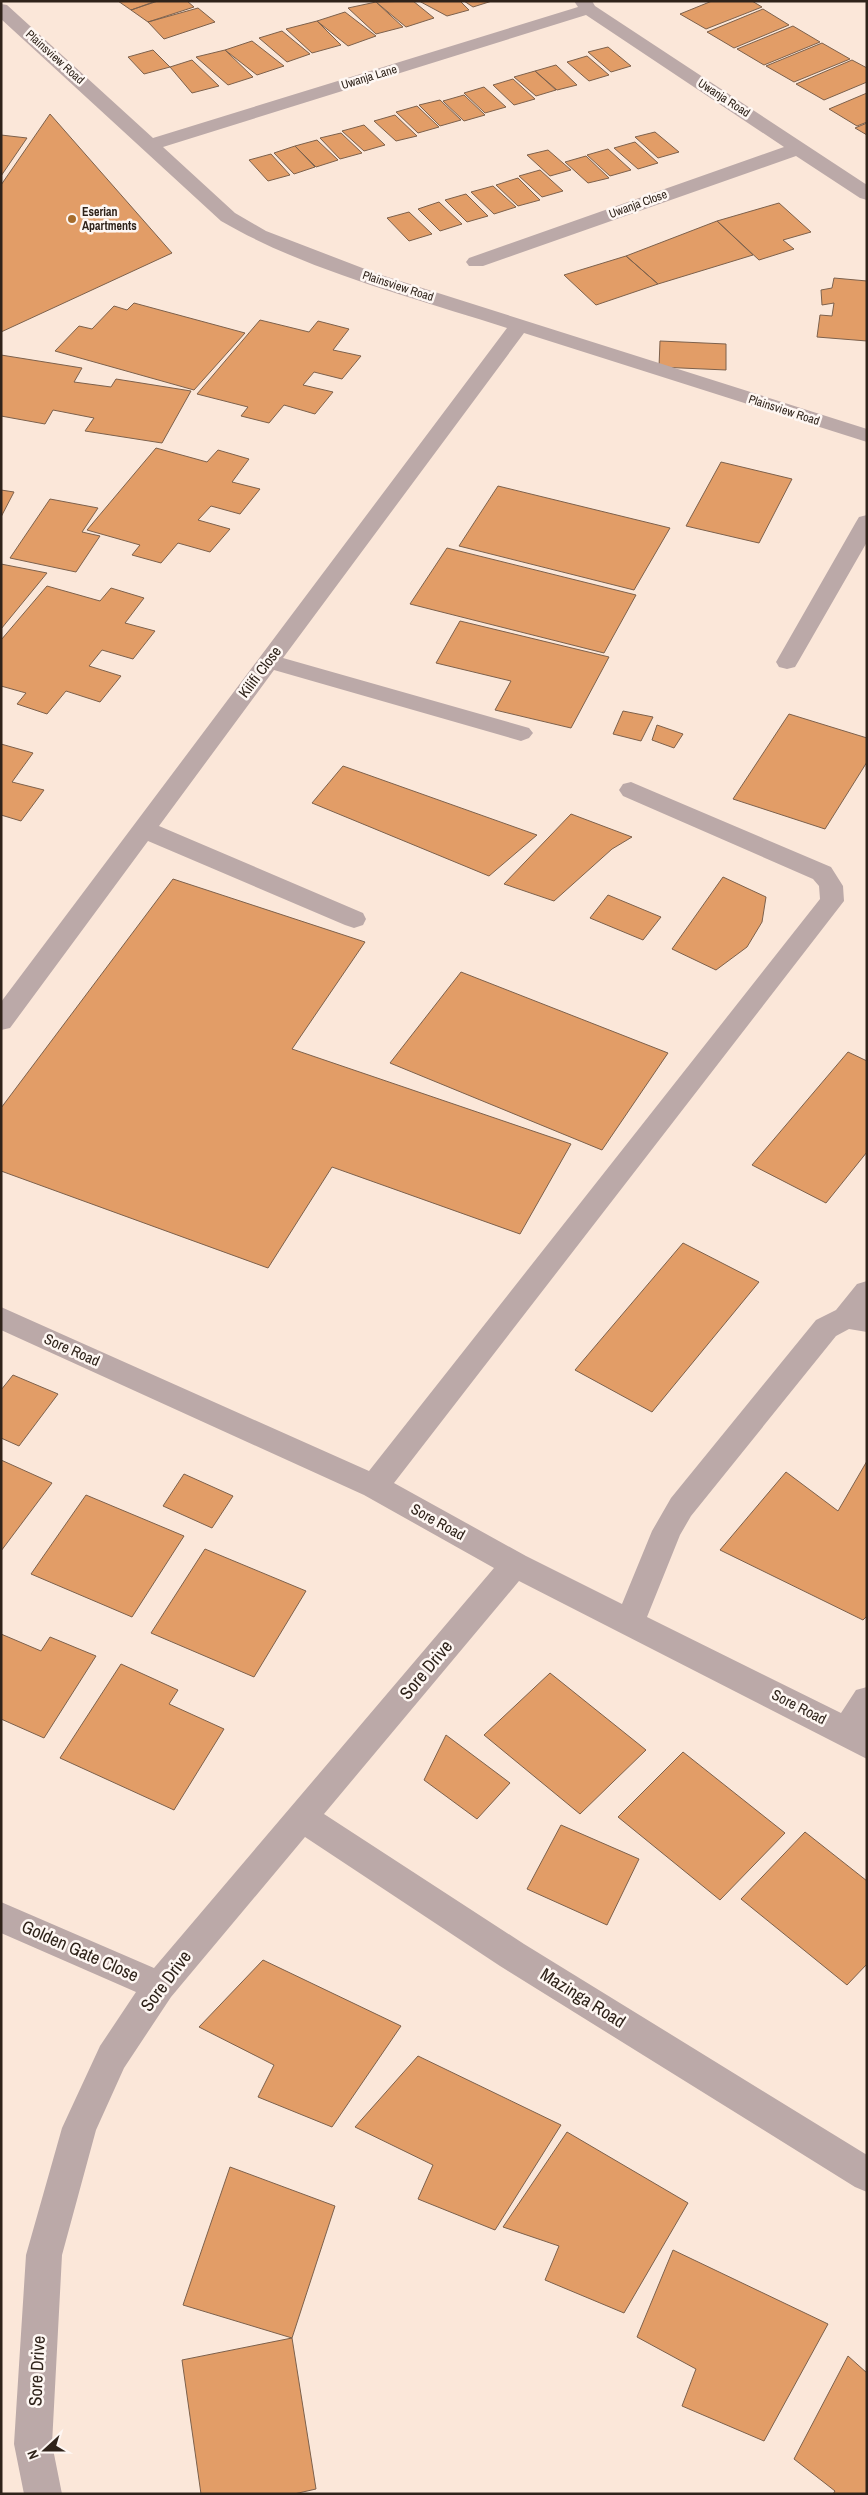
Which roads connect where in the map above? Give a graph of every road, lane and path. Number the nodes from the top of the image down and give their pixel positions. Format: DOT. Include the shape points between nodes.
graph roads {
  1 [pos="585,5"];
  2 [pos="1,9"];
  3 [pos="150,144"];
  4 [pos="800,148"];
  5 [pos="867,194"];
  6 [pos="476,262"];
  7 [pos="520,324"];
  8 [pos="867,436"];
  9 [pos="867,522"];
  10 [pos="268,661"];
  11 [pos="787,662"];
  12 [pos="521,733"];
  13 [pos="631,790"];
  14 [pos="143,829"];
  15 [pos="354,919"];
  16 [pos="1,1021"];
  17 [pos="867,1292"];
  18 [pos="1,1318"];
  19 [pos="857,1320"];
  20 [pos="374,1486"];
  21 [pos="515,1565"];
  22 [pos="630,1622"];
  23 [pos="867,1700"];
  24 [pos="856,1738"];
  25 [pos="302,1817"];
  26 [pos="1,1917"];
  27 [pos="159,1986"];
  28 [pos="865,2169"];
  29 [pos="43,2494"];
  1 -- 3 [label="street, Uwanja Lane"];
  1 -- 4 [label="street, Uwanja Road"];
  2 -- 3 [label="street, Plainsview Road"];
  3 -- 7 [label="street, Plainsview Road" via="228,217 259,234 371,278"];
  4 -- 5 [label="street, Uwanja Road"];
  4 -- 6 [label="street, Uwanja Close"];
  7 -- 8 [label="street, Plainsview Road"];
  7 -- 10 [label="street, Kilifi Close"];
  9 -- 11 [label="street"];
  10 -- 12 [label="street"];
  10 -- 14 [label="street, Kilifi Close"];
  13 -- 20 [label="street" via="822,873 832,888 832,901"];
  14 -- 15 [label="street"];
  14 -- 16 [label="street, Kilifi Close"];
  17 -- 19 [label="street"];
  18 -- 20 [label="street, Sore Road"];
  19 -- 22 [label="street" via="826,1328 681,1507 667,1531"];
  20 -- 21 [label="street, Sore Road"];
  21 -- 22 [label="street, Sore Road"];
  21 -- 25 [label="street, Sore Drive"];
  22 -- 24 [label="street, Sore Road"];
  23 -- 24 [label="street"];
  25 -- 27 [label="street, Sore Drive"];
  25 -- 28 [label="street, Mazinga Road" via="512,1955"];
  26 -- 27 [label="street, Golden Gate Close"];
  27 -- 29 [label="street, Sore Drive" via="112,2056 79,2128 44,2255 33,2444"];
}
